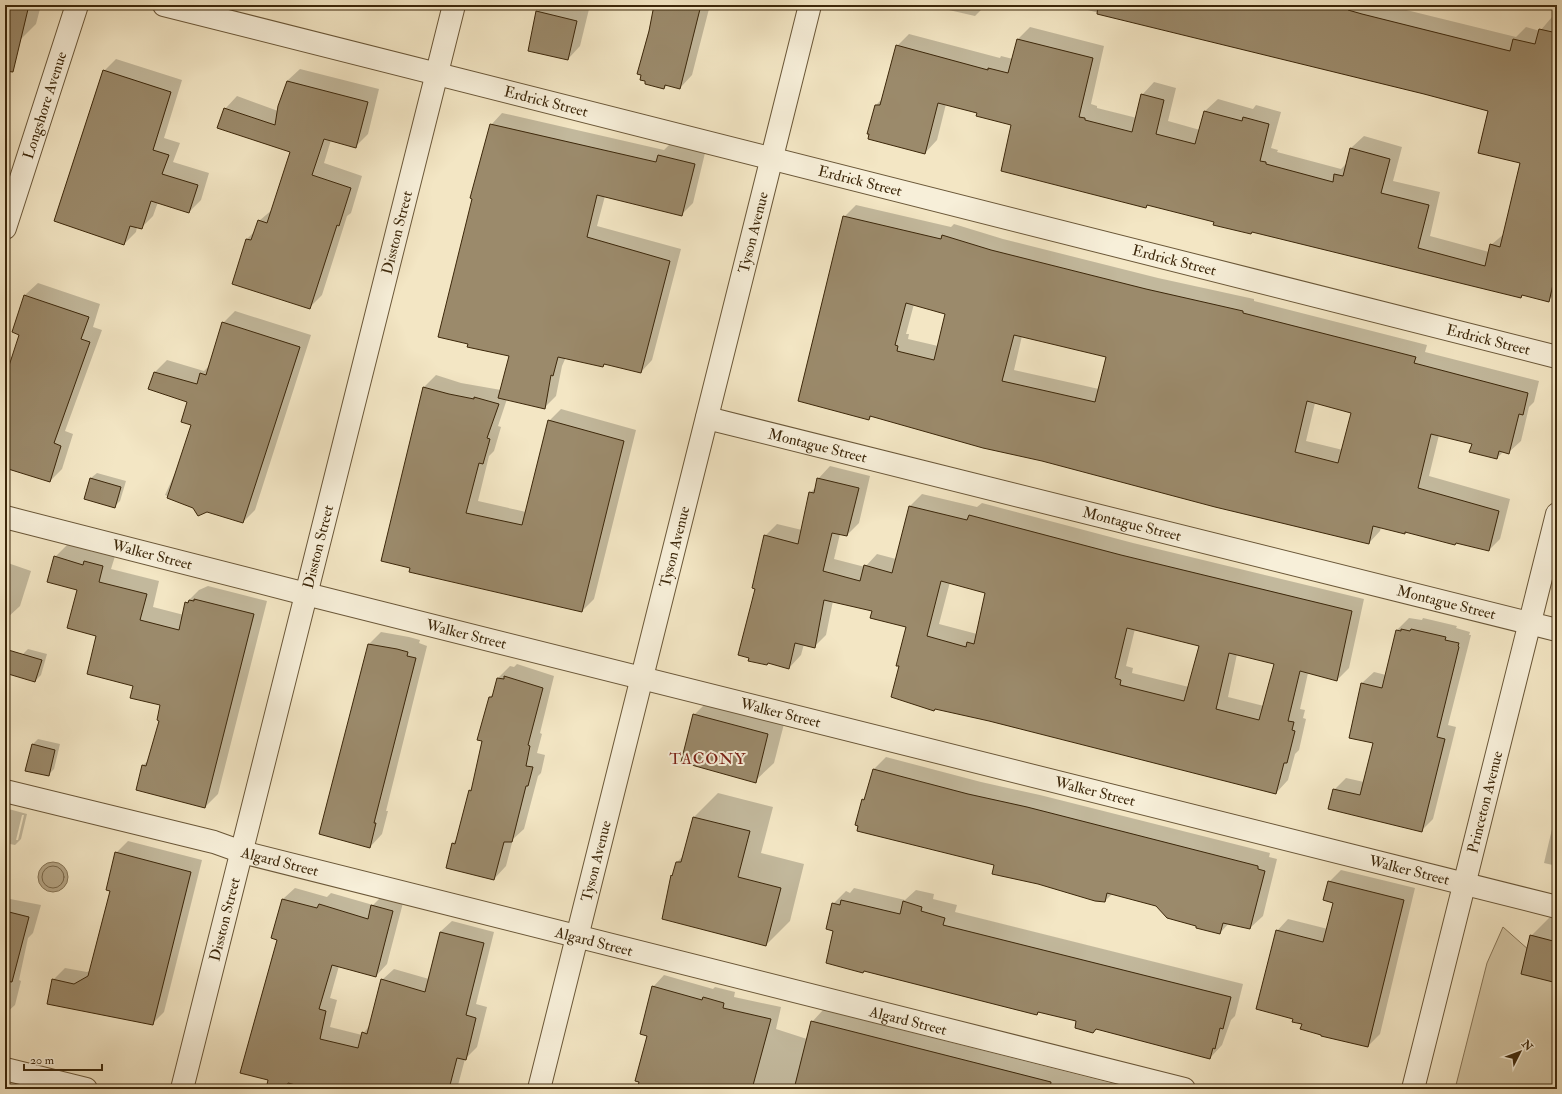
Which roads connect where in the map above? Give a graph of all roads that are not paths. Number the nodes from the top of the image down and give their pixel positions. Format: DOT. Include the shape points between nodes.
graph roads {
  1 [pos="77,5"];
  2 [pos="164,5"];
  3 [pos="454,5"];
  4 [pos="810,5"];
  5 [pos="437,75"];
  6 [pos="772,159"];
  7 [pos="5,228"];
  8 [pos="1557,356"];
  9 [pos="707,418"];
  10 [pos="1557,514"];
  11 [pos="5,517"];
  12 [pos="306,594"];
  13 [pos="1529,623"];
  14 [pos="1557,630"];
  15 [pos="642,678"];
  16 [pos="5,791"];
  17 [pos="242,852"];
  18 [pos="1465,884"];
  19 [pos="1557,907"];
  20 [pos="577,936"];
  21 [pos="5,1069"];
  22 [pos="86,1089"];
  23 [pos="182,1089"];
  24 [pos="539,1089"];
  25 [pos="1184,1089"];
  26 [pos="1413,1089"];
  1 -- 7 [label="street, Longshore Avenue"];
  2 -- 5 [label="street, Erdrick Street"];
  3 -- 5 [label="street, Disston Street"];
  4 -- 6 [label="street, Tyson Avenue"];
  5 -- 6 [label="street, Erdrick Street"];
  5 -- 12 [label="street, Disston Street"];
  6 -- 8 [label="street, Erdrick Street"];
  6 -- 9 [label="street, Tyson Avenue"];
  9 -- 13 [label="street, Montague Street"];
  9 -- 15 [label="street, Tyson Avenue"];
  10 -- 13 [label="street, Princeton Avenue"];
  11 -- 12 [label="street, Walker Street"];
  12 -- 15 [label="street, Walker Street"];
  12 -- 17 [label="street, Disston Street"];
  13 -- 14 [label="street, Montague Street"];
  13 -- 18 [label="street, Princeton Avenue"];
  15 -- 18 [label="street, Walker Street"];
  15 -- 20 [label="street, Tyson Avenue"];
  16 -- 17 [label="street, Algard Street" via="214,842"];
  17 -- 20 [label="street, Algard Street"];
  17 -- 23 [label="street, Disston Street"];
  18 -- 19 [label="street, Walker Street"];
  18 -- 26 [label="street, Princeton Avenue"];
  20 -- 24 [label="street, Tyson Avenue"];
  20 -- 25 [label="street, Algard Street" via="756,984"];
  21 -- 22 [label="street"];
}
